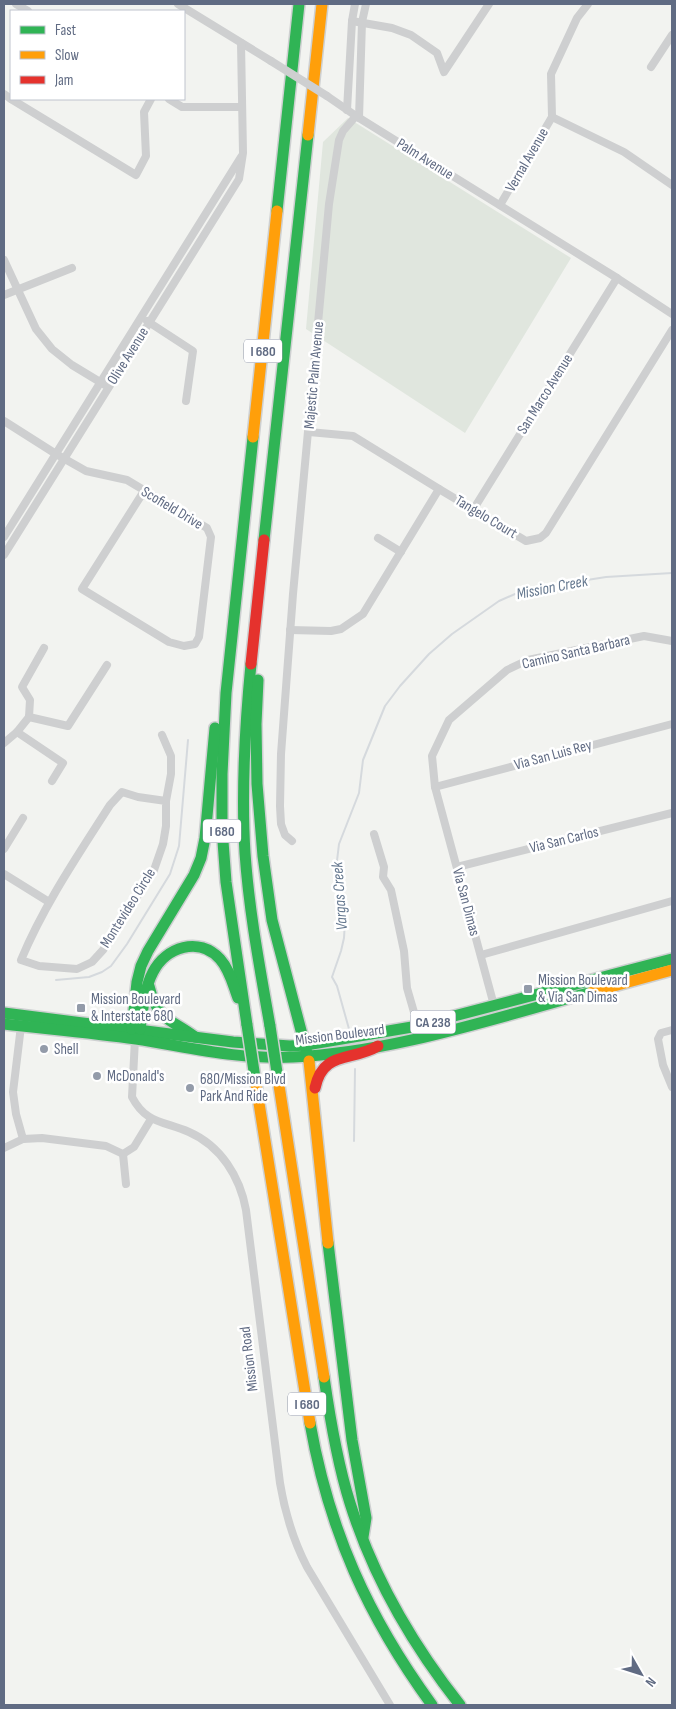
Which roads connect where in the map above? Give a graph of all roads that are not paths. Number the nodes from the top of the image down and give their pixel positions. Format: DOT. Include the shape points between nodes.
graph roads {
  1 [pos="178,4"];
  2 [pos="299,4"];
  3 [pos="322,4"];
  4 [pos="355,4"];
  5 [pos="366,4"];
  6 [pos="489,4"];
  7 [pos="588,4"];
  8 [pos="352,21"];
  9 [pos="362,22"];
  10 [pos="672,35"];
  11 [pos="241,43"];
  12 [pos="651,67"];
  13 [pos="13,100"];
  14 [pos="150,100"];
  15 [pos="171,100"];
  16 [pos="242,107"];
  17 [pos="347,110"];
  18 [pos="358,117"];
  19 [pos="552,117"];
  20 [pos="243,153"];
  21 [pos="672,185"];
  22 [pos="500,205"];
  23 [pos="4,260"];
  24 [pos="72,268"];
  25 [pos="617,278"];
  26 [pos="18,289"];
  27 [pos="4,295"];
  28 [pos="672,314"];
  29 [pos="142,317"];
  30 [pos="150,322"];
  31 [pos="672,330"];
  32 [pos="101,382"];
  33 [pos="108,387"];
  34 [pos="186,401"];
  35 [pos="4,421"];
  36 [pos="309,432"];
  37 [pos="56,454"];
  38 [pos="64,459"];
  39 [pos="440,489"];
  40 [pos="144,490"];
  41 [pos="473,510"];
  42 [pos="4,537"];
  43 [pos="378,538"];
  44 [pos="401,552"];
  45 [pos="4,555"];
  46 [pos="262,562"];
  47 [pos="290,630"];
  48 [pos="232,637"];
  49 [pos="672,641"];
  50 [pos="44,648"];
  51 [pos="107,665"];
  52 [pos="29,717"];
  53 [pos="672,724"];
  54 [pos="17,732"];
  55 [pos="162,735"];
  56 [pos="4,743"];
  57 [pos="52,781"];
  58 [pos="435,787"];
  59 [pos="166,801"];
  60 [pos="672,813"];
  61 [pos="23,818"];
  62 [pos="374,834"];
  63 [pos="292,841"];
  64 [pos="4,849"];
  65 [pos="457,867"];
  66 [pos="4,874"];
  67 [pos="672,901"];
  68 [pos="49,902"];
  69 [pos="481,955"];
  70 [pos="672,959"];
  71 [pos="672,970"];
  72 [pos="148,983"];
  73 [pos="496,1012"];
  74 [pos="4,1013"];
  75 [pos="4,1024"];
  76 [pos="247,1024"];
  77 [pos="21,1026"];
  78 [pos="418,1026"];
  79 [pos="672,1030"];
  80 [pos="136,1032"];
  81 [pos="195,1037"];
  82 [pos="378,1046"];
  83 [pos="307,1050"];
  84 [pos="672,1087"];
  85 [pos="314,1104"];
  86 [pos="151,1119"];
  87 [pos="23,1139"];
  88 [pos="4,1148"];
  89 [pos="123,1154"];
  90 [pos="126,1184"];
  91 [pos="363,1537"];
  92 [pos="390,1705"];
  93 [pos="432,1705"];
  94 [pos="460,1705"];
  1 -- 11 [label="street, Palm Avenue"];
  2 -- 48 [label="main road, I 680"];
  3 -- 46 [label="main road, I 680"];
  4 -- 8 [label="street"];
  5 -- 9 [label="street"];
  6 -- 9 [label="street" via="444,72 437,53 411,35"];
  7 -- 19 [label="street, Vernal Avenue" via="577,18 551,74"];
  8 -- 9 [label="street"];
  8 -- 17 [label="street"];
  9 -- 18 [label="street"];
  10 -- 12 [label="street"];
  11 -- 16 [label="street, Olive Avenue"];
  11 -- 17 [label="street, Palm Avenue, bridge"];
  13 -- 14 [label="street" via="136,175 146,156 144,112"];
  15 -- 16 [label="street" via="182,107"];
  16 -- 20 [label="street, Olive Avenue"];
  17 -- 18 [label="street, Palm Avenue"];
  18 -- 22 [label="street, Palm Avenue"];
  18 -- 36 [label="street, Majestic Palm Avenue" via="343,131 339,140 328,204"];
  19 -- 21 [label="street" via="624,152"];
  19 -- 22 [label="street, Vernal Avenue"];
  20 -- 29 [label="street, Olive Avenue"];
  20 -- 30 [label="street, Olive Avenue" via="239,179"];
  22 -- 25 [label="street, Palm Avenue"];
  23 -- 26 [label="street"];
  24 -- 26 [label="street"];
  25 -- 28 [label="street, Palm Avenue"];
  25 -- 41 [label="street, San Marco Avenue"];
  26 -- 27 [label="street"];
  26 -- 32 [label="street" via="36,329 52,349"];
  29 -- 30 [label="street"];
  29 -- 32 [label="street, Olive Avenue"];
  30 -- 33 [label="street, Olive Avenue"];
  30 -- 34 [label="street" via="193,351"];
  31 -- 41 [label="street, Tangelo Court" via="546,533 526,541"];
  32 -- 33 [label="street"];
  32 -- 37 [label="street, Olive Avenue"];
  33 -- 38 [label="street, Olive Avenue"];
  35 -- 37 [label="street, Scofield Drive"];
  36 -- 39 [label="street" via="353,436"];
  36 -- 47 [label="street, Majestic Palm Avenue"];
  37 -- 38 [label="street, Scofield Drive"];
  37 -- 42 [label="street, Olive Avenue"];
  38 -- 40 [label="street, Scofield Drive" via="86,471 126,480"];
  38 -- 45 [label="street, Olive Avenue"];
  39 -- 41 [label="street, Tangelo Court"];
  39 -- 44 [label="street, Tangelo Court"];
  40 -- 40 [label="street, Scofield Drive" via="207,528 211,537 199,638 195,644 184,646 169,642 82,589"];
  43 -- 44 [label="street"];
  44 -- 47 [label="street, Tangelo Court" via="363,614 353,622 331,631"];
  46 -- 83 [label="main road" via="256,724 259,818 272,920"];
  46 -- 91 [label="main road, I 680, bridge" via="246,709 245,852 334,1435 345,1484"];
  47 -- 63 [label="street, Majestic Palm Avenue" via="280,806 281,824 285,835"];
  48 -- 76 [label="main road, I 680" via="222,738 222,826 228,898"];
  48 -- 80 [label="main road" via="214,736 201,858 141,966 137,982"];
  49 -- 58 [label="street, Camino Santa Barbara" via="644,636 528,660 507,670 449,720 432,756"];
  50 -- 52 [label="street" via="22,687 30,700"];
  51 -- 52 [label="street" via="68,726"];
  52 -- 54 [label="street"];
  53 -- 58 [label="street, Via San Luis Rey"];
  54 -- 56 [label="street"];
  54 -- 57 [label="street" via="62,764"];
  55 -- 59 [label="street" via="171,756"];
  58 -- 65 [label="street, Via San Dimas"];
  59 -- 68 [label="street, Montevideo Circle" via="122,792 110,805"];
  59 -- 68 [label="street, Montevideo Circle" via="163,844 154,870 104,950 92,962 77,969 39,966 20,960"];
  60 -- 65 [label="street, Via San Carlos"];
  61 -- 64 [label="street"];
  62 -- 78 [label="street" via="404,951 407,988"];
  65 -- 69 [label="street, Via San Dimas"];
  66 -- 68 [label="street"];
  67 -- 69 [label="street"];
  69 -- 73 [label="street, Via San Dimas"];
  70 -- 73 [label="main road, Mission Boulevard / CA 238"];
  71 -- 73 [label="main road, Mission Boulevard / CA 238"];
  72 -- 76 [label="main road" via="166,953 187,945 199,947 217,956 224,964"];
  72 -- 80 [label="main road"];
  72 -- 81 [label="main road" via="162,1014"];
  73 -- 78 [label="main road, Mission Boulevard / CA 238"];
  73 -- 82 [label="main road, Mission Boulevard / CA 238" via="414,1040"];
  74 -- 80 [label="main road, Mission Boulevard"];
  75 -- 77 [label="main road, Mission Boulevard"];
  76 -- 93 [label="main road, I 680, bridge" via="310,1423 327,1502 346,1557 371,1611"];
  77 -- 80 [label="main road, Mission Boulevard"];
  77 -- 87 [label="street" via="13,1092"];
  78 -- 83 [label="main road, Mission Boulevard / CA 238"];
  79 -- 84 [label="street" via="661,1033 658,1039"];
  80 -- 81 [label="main road, Mission Boulevard / CA 238"];
  80 -- 83 [label="main road, Mission Boulevard / CA 238" via="233,1054 292,1056"];
  80 -- 86 [label="street, Mission Road" via="132,1097"];
  81 -- 83 [label="main road, Mission Boulevard / CA 238"];
  82 -- 83 [label="main road, Mission Boulevard / CA 238"];
  82 -- 85 [label="main road" via="325,1066 317,1077"];
  83 -- 85 [label="main road"];
  85 -- 91 [label="main road" via="352,1440 366,1518"];
  86 -- 89 [label="street" via="134,1147"];
  86 -- 92 [label="street, Mission Road" via="187,1131 211,1146 229,1165 240,1188 246,1210 280,1483 290,1527 307,1566"];
  87 -- 88 [label="street"];
  87 -- 89 [label="street" via="42,1138 106,1146"];
  89 -- 90 [label="street"];
  91 -- 94 [label="main road, I 680" via="399,1617"];
}
